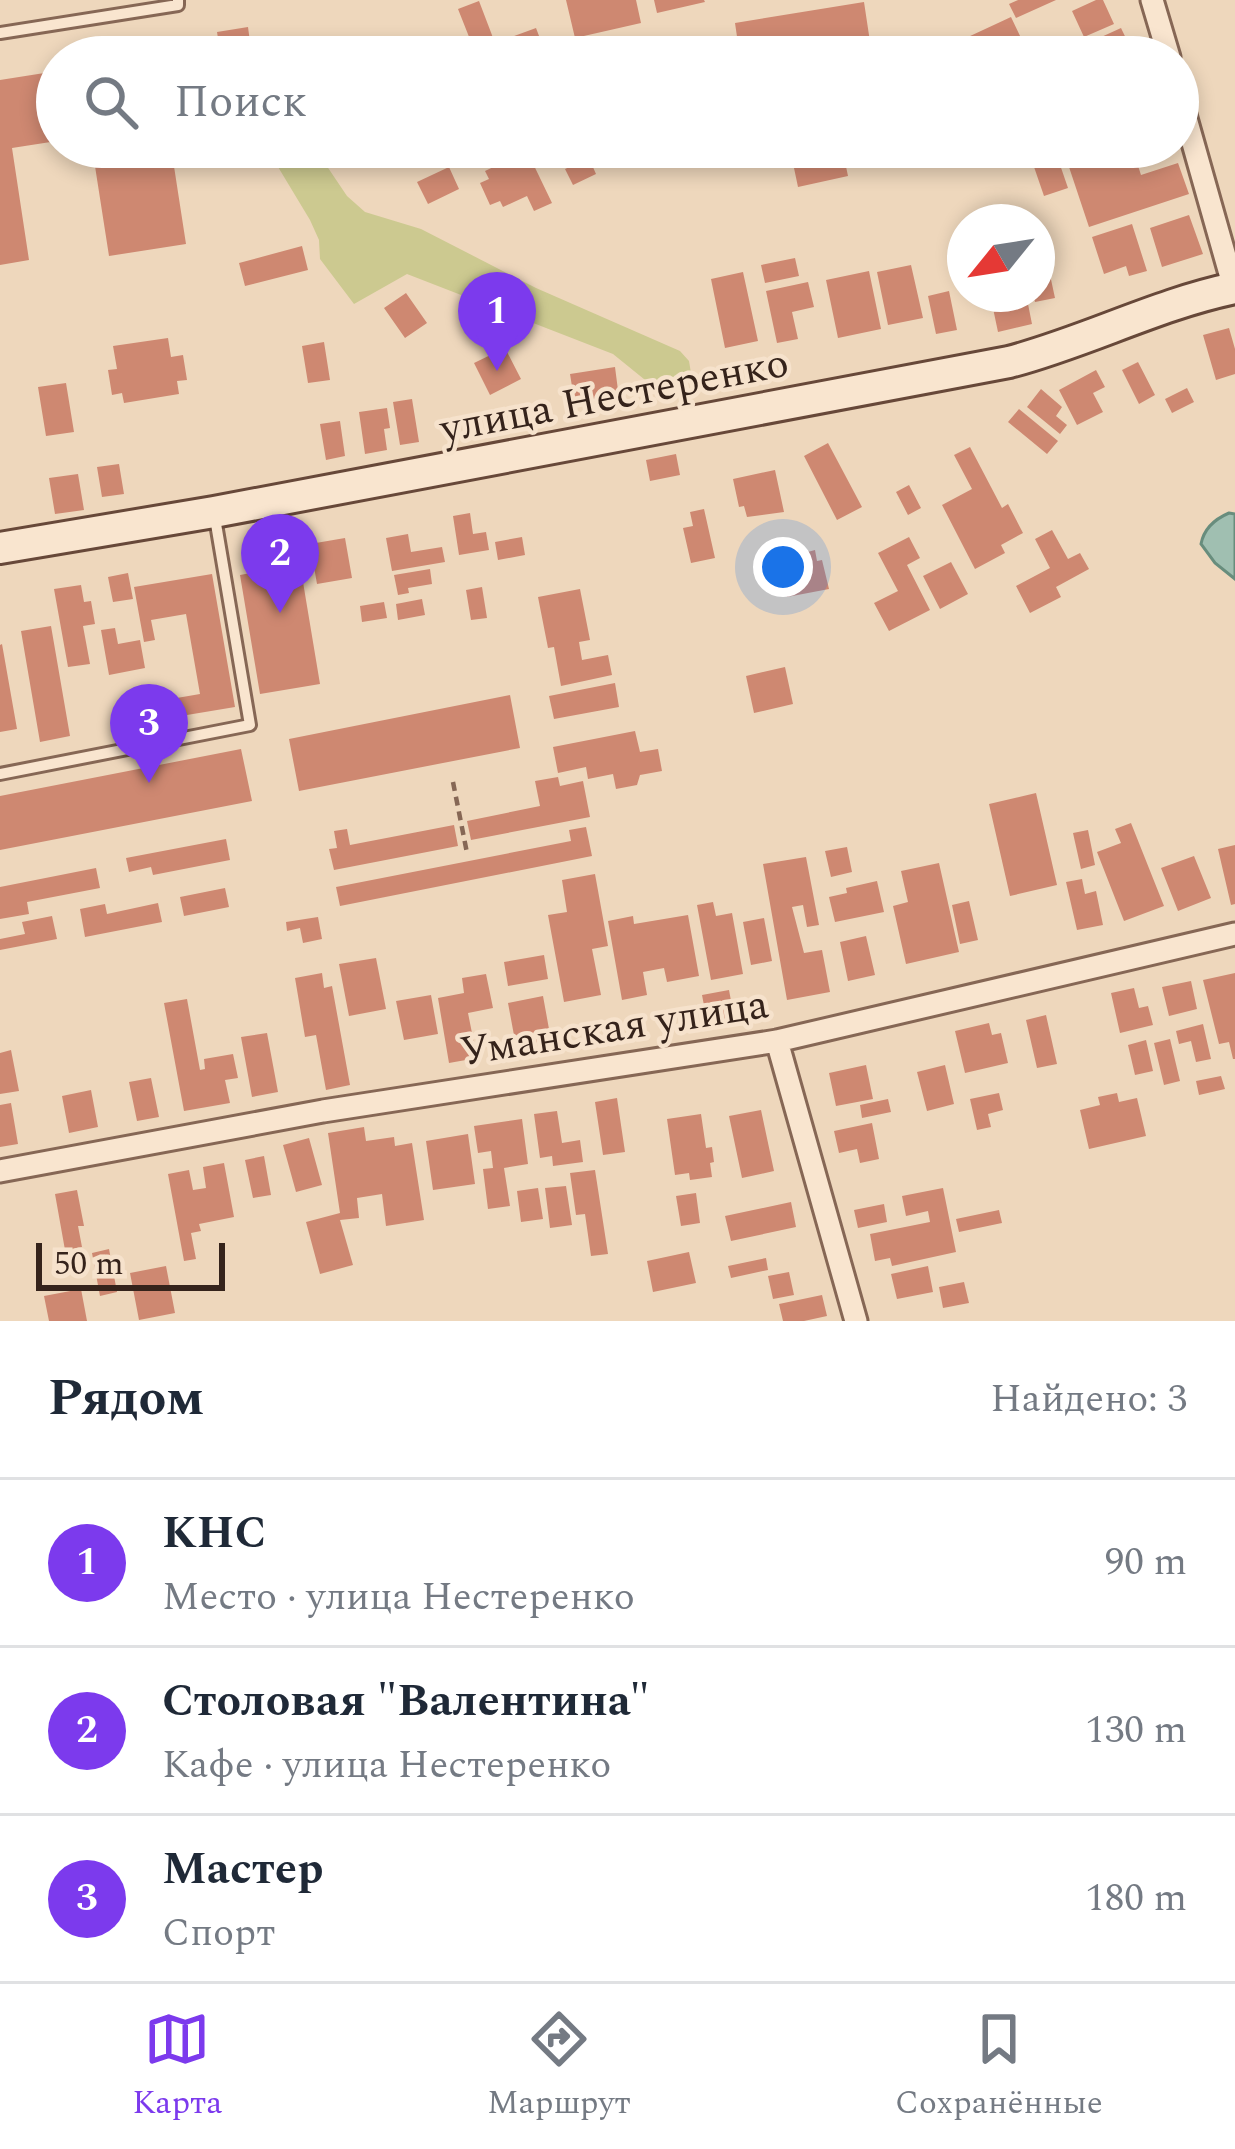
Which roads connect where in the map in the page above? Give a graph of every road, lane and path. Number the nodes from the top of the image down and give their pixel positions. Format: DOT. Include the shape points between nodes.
graph roads {
  1 [pos="178,0"];
  2 [pos="1153,0"];
  3 [pos="0,33"];
  4 [pos="1162,36"];
  5 [pos="1199,164"];
  6 [pos="1234,288"];
  7 [pos="214,512"];
  8 [pos="0,548"];
  9 [pos="0,774"];
  10 [pos="453,782"];
  11 [pos="467,853"];
  12 [pos="1235,934"];
  13 [pos="776,1042"];
  14 [pos="0,1172"];
  15 [pos="856,1321"];
  1 -- 3 [label="lane"];
  2 -- 4 [label="street"];
  5 -- 6 [label="street"];
  6 -- 7 [label="street, улица Нестеренко" via="1009,362"];
  7 -- 8 [label="street, улица Нестеренко"];
  7 -- 9 [label="lane" via="250,725"];
  10 -- 11 [label="path"];
  12 -- 13 [label="street, Уманская улица"];
  13 -- 14 [label="street, Уманская улица" via="323,1111"];
  13 -- 15 [label="street"];
}
